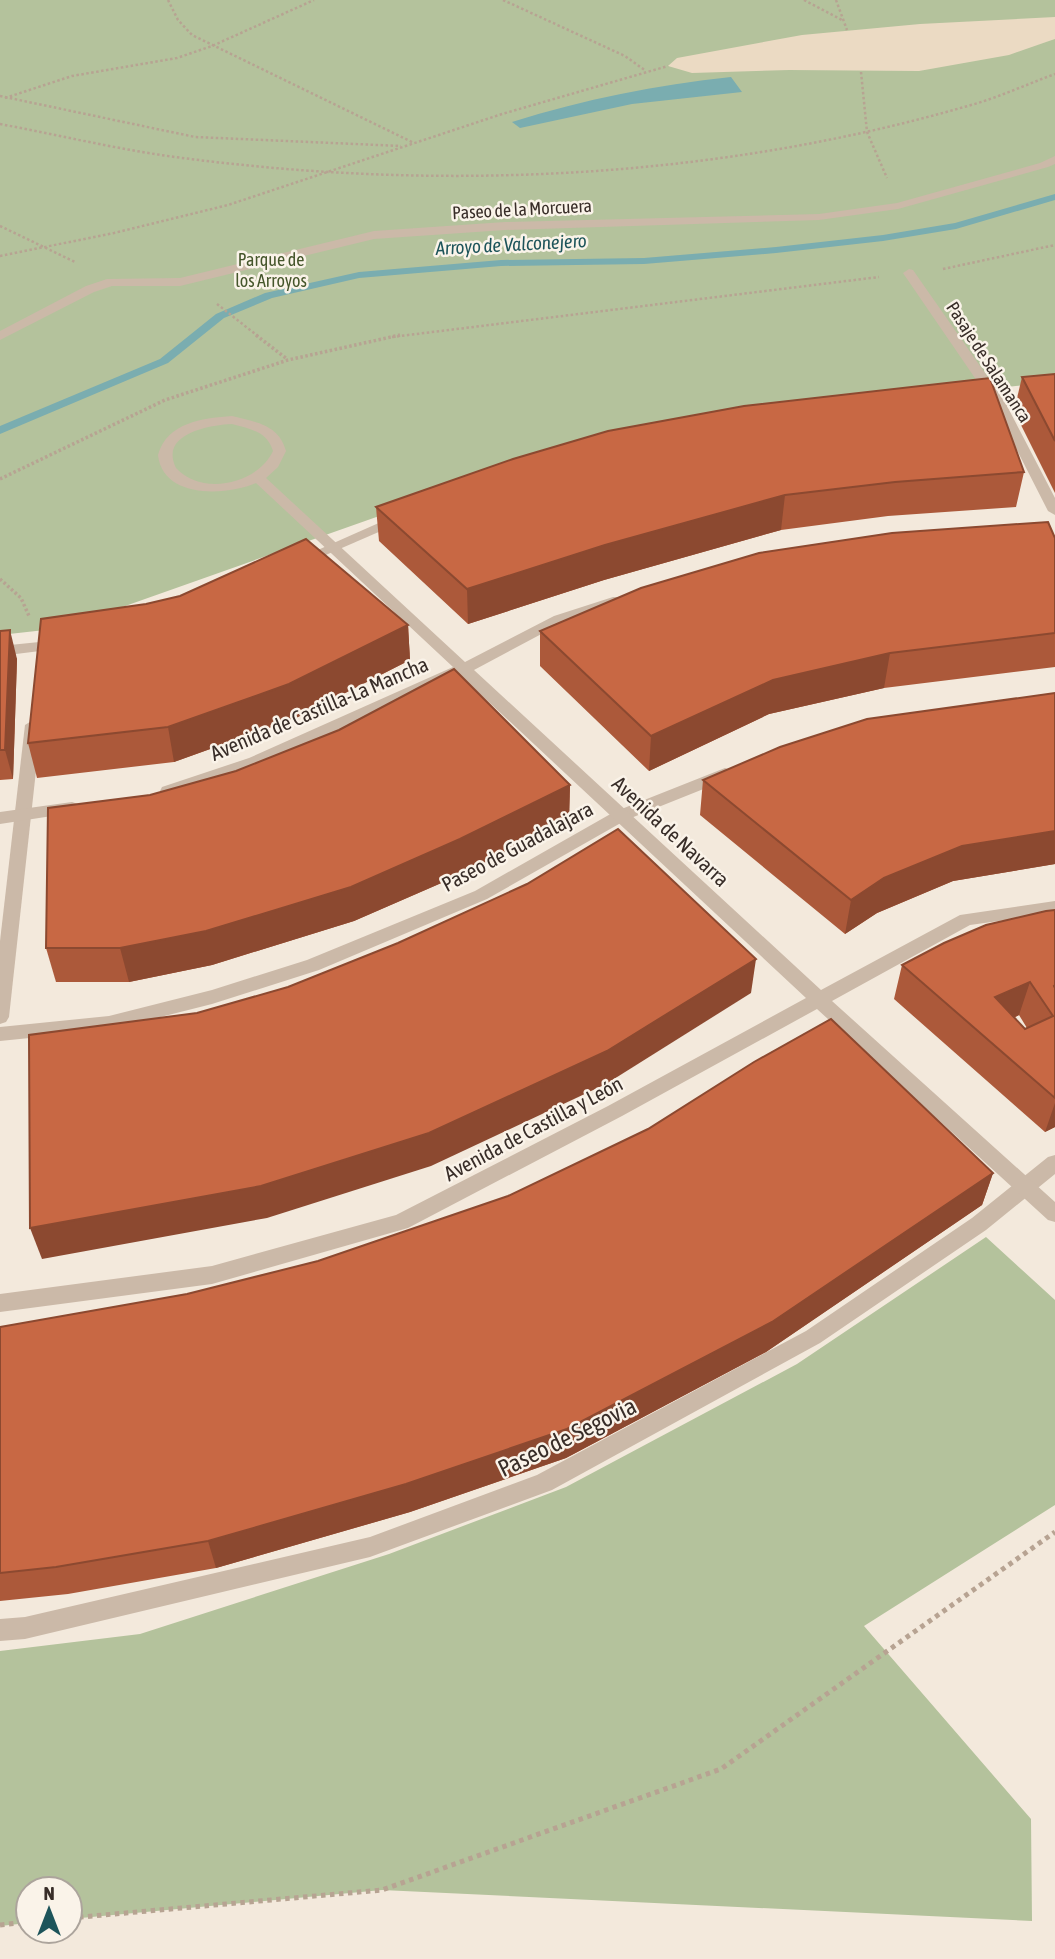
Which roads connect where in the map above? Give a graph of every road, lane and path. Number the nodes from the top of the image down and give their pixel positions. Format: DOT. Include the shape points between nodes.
graph roads {
  1 [pos="168,0"];
  2 [pos="314,0"];
  3 [pos="503,0"];
  4 [pos="804,0"];
  5 [pos="836,0"];
  6 [pos="842,20"];
  7 [pos="847,30"];
  8 [pos="217,45"];
  9 [pos="668,66"];
  10 [pos="647,72"];
  11 [pos="861,72"];
  12 [pos="1055,74"];
  13 [pos="2,97"];
  14 [pos="0,124"];
  15 [pos="867,132"];
  16 [pos="415,143"];
  17 [pos="404,147"];
  18 [pos="1055,159"];
  19 [pos="339,171"];
  20 [pos="898,206"];
  21 [pos="0,226"];
  22 [pos="1055,245"];
  23 [pos="48,247"];
  24 [pos="0,256"];
  25 [pos="909,274"];
  26 [pos="111,282"];
  27 [pos="211,300"];
  28 [pos="0,336"];
  29 [pos="288,360"];
  30 [pos="1055,398"];
  31 [pos="999,403"];
  32 [pos="959,407"];
  33 [pos="259,478"];
  34 [pos="0,479"];
  35 [pos="1055,511"];
  36 [pos="415,513"];
  37 [pos="332,548"];
  38 [pos="280,568"];
  39 [pos="0,579"];
  40 [pos="633,595"];
  41 [pos="77,642"];
  42 [pos="0,651"];
  43 [pos="42,655"];
  44 [pos="465,668"];
  45 [pos="34,713"];
  46 [pos="744,767"];
  47 [pos="148,796"];
  48 [pos="85,806"];
  49 [pos="21,816"];
  50 [pos="620,816"];
  51 [pos="0,818"];
  52 [pos="1055,907"];
  53 [pos="818,999"];
  54 [pos="0,1017"];
  55 [pos="0,1034"];
  56 [pos="1055,1163"];
  57 [pos="1026,1187"];
  58 [pos="1055,1214"];
  59 [pos="0,1303"];
  60 [pos="1055,1532"];
  61 [pos="0,1630"];
  62 [pos="84,1918"];
  1 -- 8 [label="path" via="192,34"];
  2 -- 8 [label="path"];
  3 -- 10 [label="path" via="625,56"];
  4 -- 6 [label="path"];
  5 -- 6 [label="path"];
  6 -- 7 [label="path"];
  8 -- 13 [label="path" via="175,58 82,74"];
  8 -- 16 [label="path"];
  9 -- 10 [label="path"];
  10 -- 16 [label="path"];
  11 -- 15 [label="path"];
  12 -- 15 [label="path" via="966,107"];
  13 -- 17 [label="path" via="195,137"];
  14 -- 19 [label="path" via="174,157"];
  15 -- 19 [label="path" via="705,160 579,173 384,176"];
  15 -- 20 [label="path"];
  16 -- 17 [label="path"];
  17 -- 19 [label="path"];
  18 -- 20 [label="street, Paseo de la Morcuera"];
  19 -- 23 [label="path" via="226,206"];
  20 -- 26 [label="street, Paseo de la Morcuera" via="818,217 531,225 374,235 180,282"];
  21 -- 23 [label="path"];
  22 -- 25 [label="path"];
  23 -- 24 [label="path"];
  23 -- 26 [label="path"];
  25 -- 29 [label="path" via="400,335"];
  25 -- 31 [label="street, Pasaje de Salamanca"];
  26 -- 28 [label="street, Paseo de la Morcuera"];
  27 -- 29 [label="path"];
  29 -- 34 [label="path" via="165,400"];
  30 -- 31 [label="street"];
  31 -- 32 [label="street"];
  31 -- 35 [label="street, Pasaje de Salamanca"];
  33 -- 33 [label="street" via="279,458 279,447 275,437 249,422 196,425 169,442 163,454 164,465 185,483 222,488"];
  33 -- 37 [label="street, Avenida de Navarra"];
  36 -- 37 [label="street"];
  37 -- 38 [label="street"];
  37 -- 44 [label="street, Avenida de Navarra"];
  39 -- 43 [label="path" via="21,598"];
  40 -- 44 [label="street, Avenida de Castilla-La Mancha" via="559,619"];
  41 -- 43 [label="street"];
  42 -- 43 [label="street"];
  44 -- 47 [label="street, Avenida de Castilla-La Mancha" via="255,762"];
  44 -- 50 [label="street, Avenida de Navarra"];
  45 -- 49 [label="street"];
  46 -- 50 [label="street, Paseo de Guadalajara"];
  48 -- 49 [label="street"];
  49 -- 51 [label="street"];
  49 -- 54 [label="street"];
  50 -- 53 [label="street, Avenida de Navarra"];
  50 -- 55 [label="street, Paseo de Guadalajara" via="481,895 313,965 109,1023"];
  52 -- 53 [label="street, Avenida de Castilla y León" via="966,919"];
  53 -- 57 [label="street, Avenida de Navarra"];
  53 -- 59 [label="street, Avenida de Castilla y León" via="401,1222 212,1275"];
  56 -- 57 [label="street, Paseo de Segovia"];
  57 -- 58 [label="street, Avenida de Navarra"];
  57 -- 61 [label="street, Paseo de Segovia" via="813,1337 544,1483 370,1546 25,1628"];
  60 -- 62 [label="path" via="721,1769 382,1890"];
}
